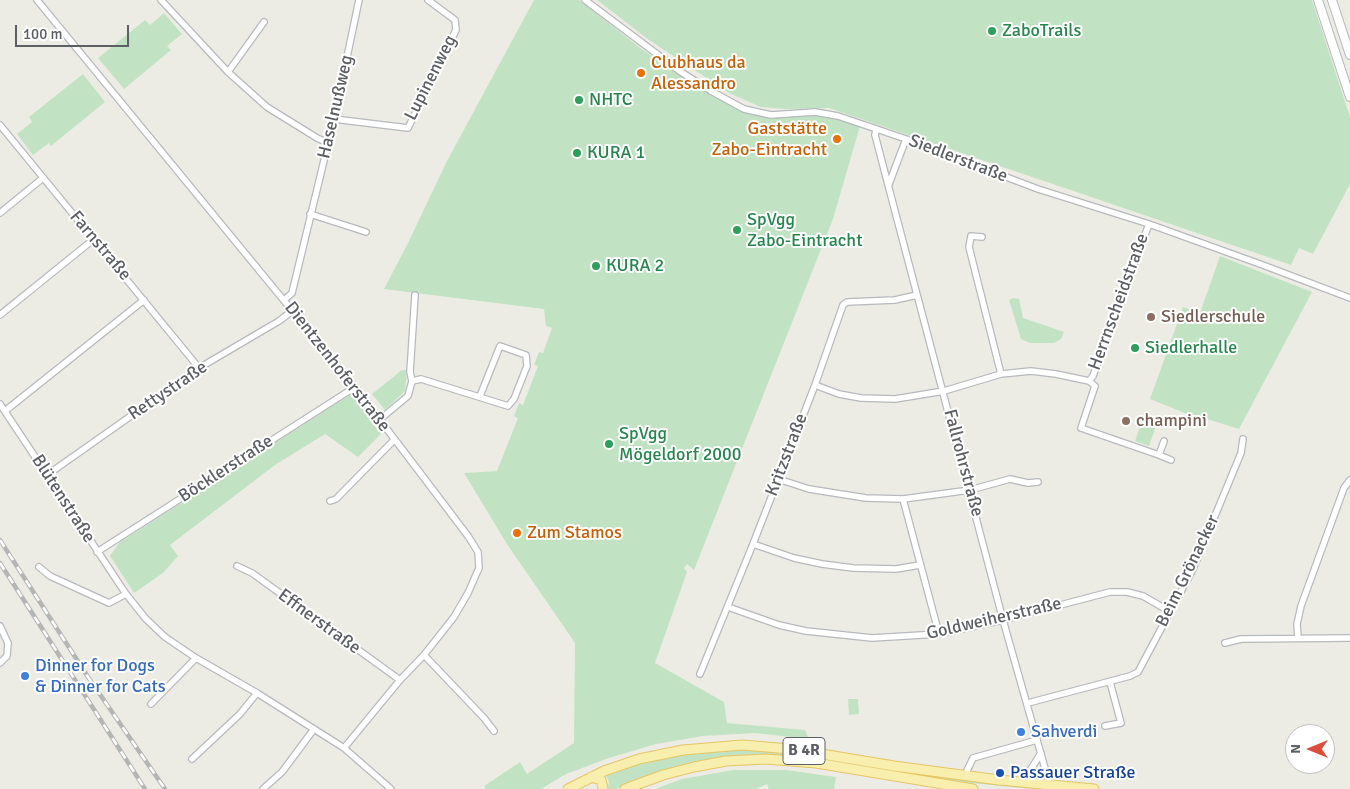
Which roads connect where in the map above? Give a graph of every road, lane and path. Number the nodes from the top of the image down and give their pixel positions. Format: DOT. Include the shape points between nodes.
graph roads {
  1 [pos="37,0"];
  2 [pos="161,0"];
  3 [pos="359,0"];
  4 [pos="428,0"];
  5 [pos="585,0"];
  6 [pos="1318,0"];
  7 [pos="1332,0"];
  8 [pos="1336,12"];
  9 [pos="1323,16"];
  10 [pos="264,22"];
  11 [pos="1350,55"];
  12 [pos="228,72"];
  13 [pos="1350,97"];
  14 [pos="334,119"];
  15 [pos="0,125"];
  16 [pos="876,129"];
  17 [pos="906,139"];
  18 [pos="328,143"];
  19 [pos="43,178"];
  20 [pos="888,186"];
  21 [pos="0,213"];
  22 [pos="310,214"];
  23 [pos="1148,224"];
  24 [pos="366,232"];
  25 [pos="982,237"];
  26 [pos="94,239"];
  27 [pos="415,295"];
  28 [pos="917,295"];
  29 [pos="1350,298"];
  30 [pos="144,300"];
  31 [pos="284,300"];
  32 [pos="292,311"];
  33 [pos="0,315"];
  34 [pos="199,368"];
  35 [pos="1001,374"];
  36 [pos="1089,380"];
  37 [pos="412,381"];
  38 [pos="815,385"];
  39 [pos="355,387"];
  40 [pos="944,391"];
  41 [pos="480,396"];
  42 [pos="0,404"];
  43 [pos="5,411"];
  44 [pos="379,420"];
  45 [pos="1243,439"];
  46 [pos="394,440"];
  47 [pos="1164,441"];
  48 [pos="1159,456"];
  49 [pos="1171,460"];
  50 [pos="47,475"];
  51 [pos="778,478"];
  52 [pos="1350,480"];
  53 [pos="1038,482"];
  54 [pos="970,490"];
  55 [pos="903,499"];
  56 [pos="330,501"];
  57 [pos="753,544"];
  58 [pos="97,552"];
  59 [pos="920,565"];
  60 [pos="237,566"];
  61 [pos="39,567"];
  62 [pos="126,594"];
  63 [pos="728,607"];
  64 [pos="1169,611"];
  65 [pos="1003,620"];
  66 [pos="0,626"];
  67 [pos="939,634"];
  68 [pos="1298,638"];
  69 [pos="1350,638"];
  70 [pos="1225,643"];
  71 [pos="424,655"];
  72 [pos="196,658"];
  73 [pos="0,663"];
  74 [pos="700,674"];
  75 [pos="400,680"];
  76 [pos="1110,682"];
  77 [pos="257,693"];
  78 [pos="151,704"];
  79 [pos="1028,704"];
  80 [pos="1105,726"];
  81 [pos="314,728"];
  82 [pos="494,731"];
  83 [pos="1037,740"];
  84 [pos="344,748"];
  85 [pos="1041,753"];
  86 [pos="192,759"];
  87 [pos="965,775"];
  88 [pos="591,777"];
  89 [pos="1020,782"];
  90 [pos="1051,787"];
  91 [pos="263,789"];
  92 [pos="391,789"];
  93 [pos="568,789"];
  94 [pos="603,789"];
  95 [pos="625,789"];
  96 [pos="973,789"];
  97 [pos="1094,789"];
  1 -- 31 [label="street, Dientzenhoferstraße"];
  2 -- 12 [label="street"];
  3 -- 14 [label="street, Haselnußweg"];
  4 -- 14 [label="street, Lupinenweg" via="455,20 456,30 408,128"];
  5 -- 16 [label="street, Siedlerstraße" via="681,72 744,108 771,115 829,114"];
  6 -- 9 [label="street"];
  7 -- 8 [label="street"];
  8 -- 9 [label="street"];
  8 -- 11 [label="street"];
  9 -- 13 [label="street"];
  10 -- 12 [label="street"];
  12 -- 18 [label="street" via="267,107"];
  14 -- 18 [label="street, Haselnußweg"];
  15 -- 19 [label="street, Farnstraße"];
  16 -- 17 [label="street, Siedlerstraße"];
  16 -- 20 [label="street, Fallrohrstraße"];
  17 -- 20 [label="street"];
  17 -- 23 [label="street, Siedlerstraße" via="1038,189"];
  18 -- 22 [label="street, Haselnußweg"];
  19 -- 21 [label="street"];
  19 -- 26 [label="street, Farnstraße"];
  20 -- 28 [label="street, Fallrohrstraße"];
  22 -- 24 [label="street"];
  22 -- 31 [label="street, Haselnußweg" via="292,293"];
  23 -- 29 [label="street, Siedlerstraße"];
  23 -- 36 [label="street, Herrnscheidstraße"];
  25 -- 35 [label="street" via="971,236 969,247"];
  26 -- 30 [label="street, Farnstraße"];
  26 -- 33 [label="street"];
  27 -- 37 [label="street"];
  28 -- 38 [label="street, Kritzstraße" via="896,300 846,302"];
  28 -- 40 [label="street, Fallrohrstraße"];
  30 -- 34 [label="street, Farnstraße"];
  30 -- 43 [label="street"];
  31 -- 32 [label="street, Dientzenhoferstraße"];
  32 -- 34 [label="street, Rettystraße"];
  32 -- 39 [label="street, Dientzenhoferstraße"];
  34 -- 50 [label="street, Rettystraße"];
  35 -- 36 [label="street, Herrnscheidstraße" via="1031,372"];
  35 -- 40 [label="street, Herrnscheidstraße"];
  36 -- 48 [label="street" via="1095,386 1081,428"];
  37 -- 41 [label="street" via="421,379"];
  37 -- 44 [label="street" via="408,396"];
  38 -- 40 [label="street, Herrnscheidstraße" via="839,394 895,399"];
  38 -- 51 [label="street, Kritzstraße"];
  39 -- 44 [label="street, Dientzenhoferstraße"];
  39 -- 58 [label="street, Böcklerstraße"];
  40 -- 54 [label="street, Fallrohrstraße"];
  41 -- 41 [label="street" via="500,346 526,355 527,366 508,406"];
  42 -- 43 [label="street, Blütenstraße"];
  43 -- 50 [label="street, Blütenstraße"];
  44 -- 46 [label="street, Dientzenhoferstraße"];
  45 -- 64 [label="street, Beim Grönacker" via="1241,453 1193,569"];
  46 -- 56 [label="street" via="336,499"];
  46 -- 71 [label="street, Dientzenhoferstraße" via="478,552 479,568 468,593"];
  47 -- 48 [label="street"];
  48 -- 49 [label="street"];
  50 -- 58 [label="street, Blütenstraße"];
  51 -- 55 [label="street" via="810,489 866,498"];
  51 -- 57 [label="street, Kritzstraße"];
  52 -- 68 [label="street" via="1344,488 1301,606"];
  53 -- 54 [label="street" via="1010,479"];
  54 -- 55 [label="street"];
  54 -- 65 [label="street, Fallrohrstraße"];
  55 -- 59 [label="street"];
  57 -- 59 [label="street" via="804,560 853,568 896,569"];
  57 -- 63 [label="street, Kritzstraße"];
  58 -- 62 [label="street, Blütenstraße"];
  59 -- 67 [label="street"];
  60 -- 75 [label="street, Effnerstraße" via="252,573"];
  61 -- 62 [label="street" via="50,576 109,603"];
  62 -- 72 [label="street, Blütenstraße" via="165,637"];
  63 -- 67 [label="street, Goldweiherstraße" via="806,631 872,638"];
  63 -- 74 [label="street, Kritzstraße"];
  64 -- 65 [label="street, Goldweiherstraße" via="1143,596 1110,592"];
  64 -- 76 [label="street, Beim Grönacker" via="1138,672"];
  65 -- 67 [label="street, Goldweiherstraße"];
  65 -- 79 [label="street, Fallrohrstraße"];
  66 -- 73 [label="street" via="8,643 7,656"];
  68 -- 69 [label="street"];
  68 -- 70 [label="street" via="1241,639"];
  71 -- 75 [label="street, Dientzenhoferstraße"];
  71 -- 82 [label="street"];
  72 -- 77 [label="street, Blütenstraße"];
  72 -- 78 [label="street"];
  75 -- 84 [label="street, Dientzenhoferstraße"];
  76 -- 79 [label="street, Beim Grönacker"];
  76 -- 80 [label="street" via="1121,723"];
  77 -- 81 [label="street, Blütenstraße"];
  77 -- 86 [label="street" via="240,714"];
  79 -- 83 [label="street, Fallrohrstraße"];
  81 -- 84 [label="street, Blütenstraße"];
  81 -- 91 [label="street" via="282,772"];
  83 -- 85 [label="street, Fallrohrstraße"];
  83 -- 87 [label="street" via="973,758"];
  84 -- 92 [label="street, Blütenstraße"];
  85 -- 89 [label="street"];
  85 -- 90 [label="street, Fallrohrstraße"];
  87 -- 88 [label="main road, B 4R" via="791,749 732,745 659,754"];
  87 -- 89 [label="main road, B 4R"];
  88 -- 93 [label="main road, B 4R"];
  88 -- 94 [label="main road" via="599,778"];
  89 -- 90 [label="main road, B 4R"];
  90 -- 97 [label="main road, B 4R"];
  95 -- 96 [label="main road, B 4R" via="694,767 755,759 811,762"];
}
